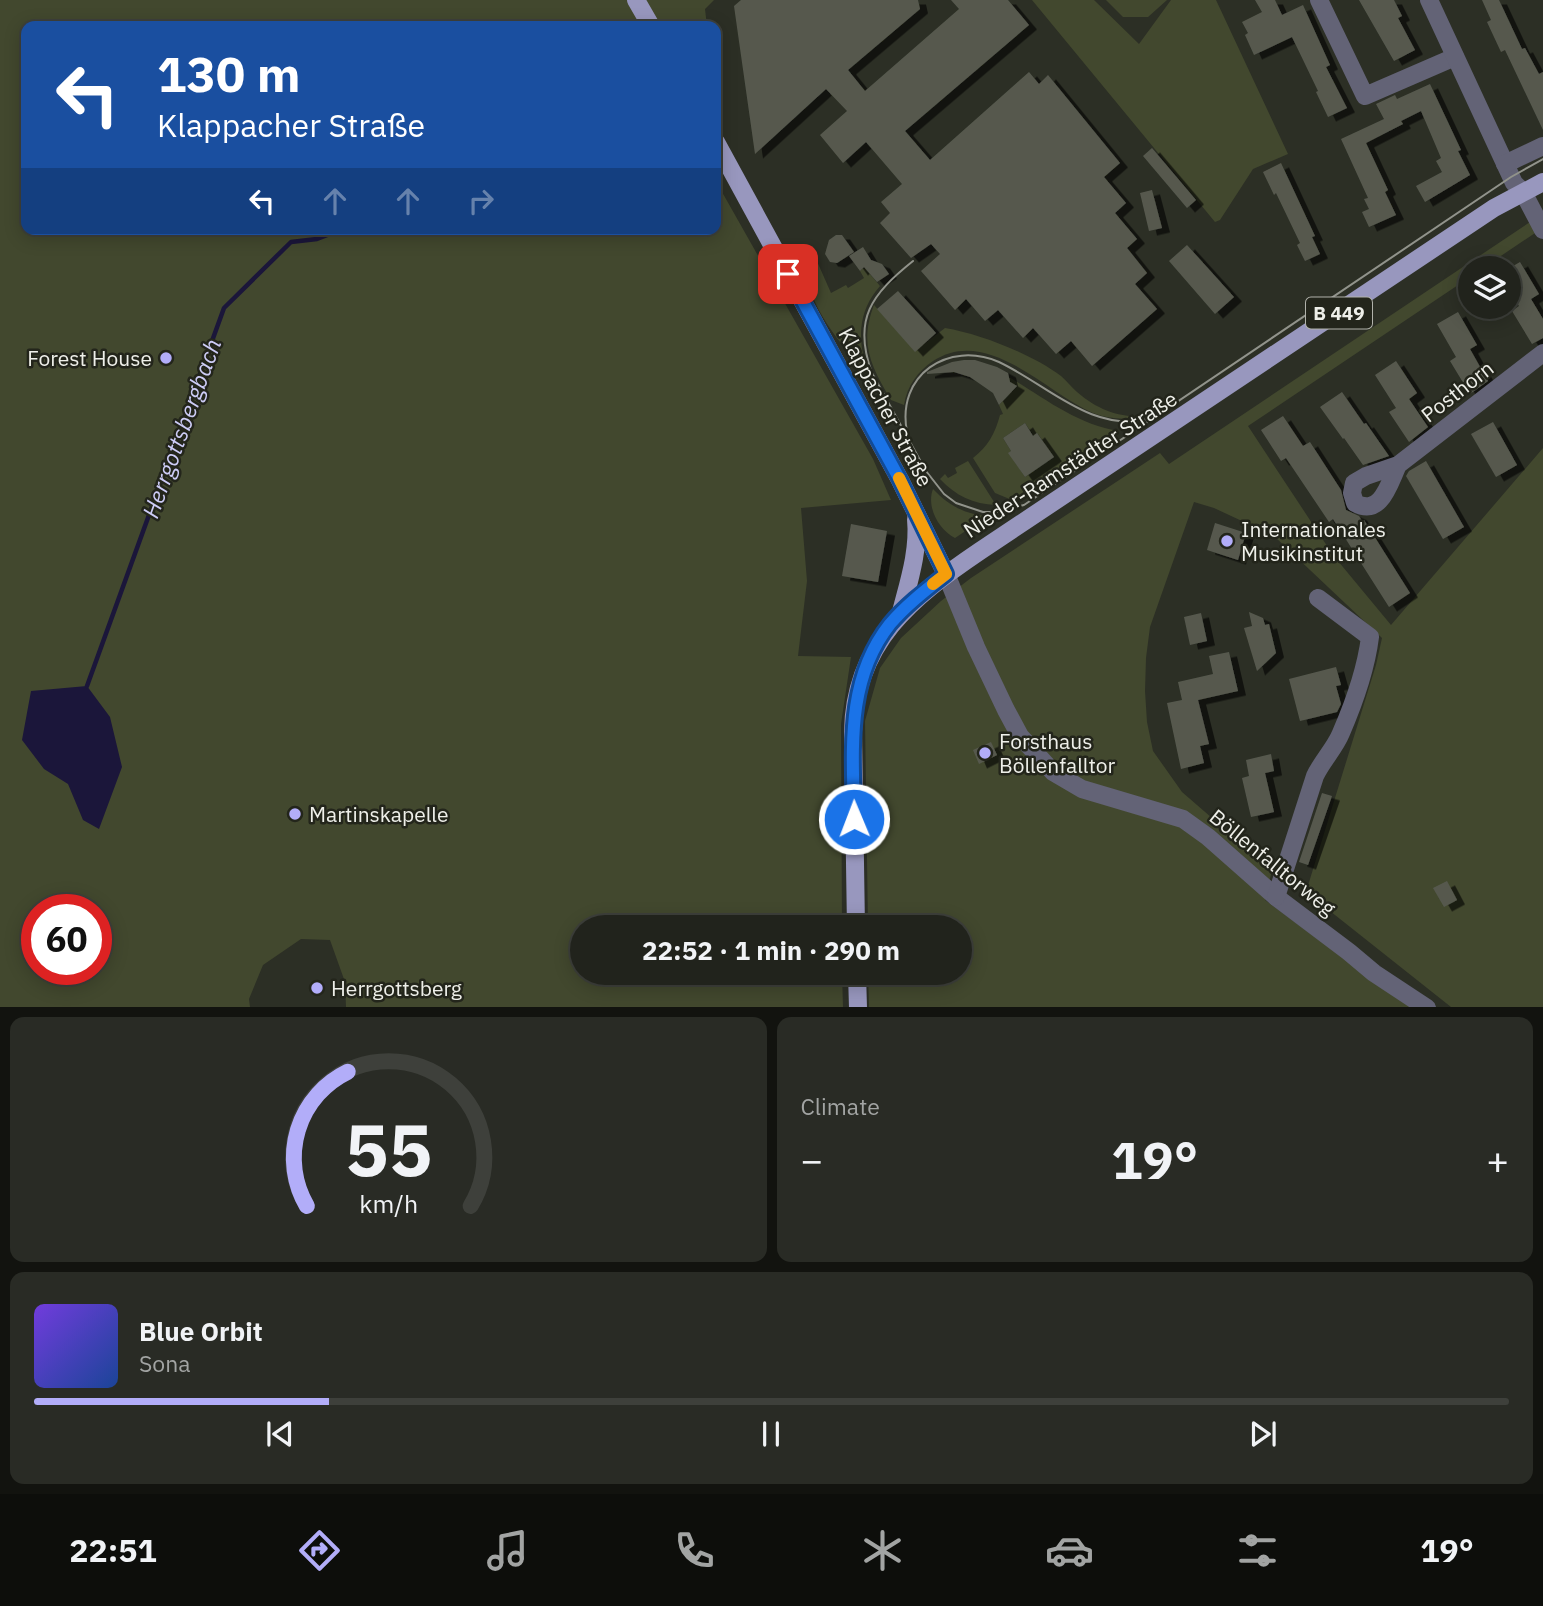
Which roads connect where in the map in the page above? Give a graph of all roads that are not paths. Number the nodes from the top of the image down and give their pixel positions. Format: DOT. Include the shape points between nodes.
graph roads {
  1 [pos="636,0"];
  2 [pos="1319,0"];
  3 [pos="1429,0"];
  4 [pos="649,21"];
  5 [pos="1455,57"];
  6 [pos="1543,146"];
  7 [pos="721,151"];
  8 [pos="1504,164"];
  9 [pos="1543,182"];
  10 [pos="1523,192"];
  11 [pos="1543,230"];
  12 [pos="1543,353"];
  13 [pos="1398,466"];
  14 [pos="915,509"];
  15 [pos="946,574"];
  16 [pos="1318,598"];
  17 [pos="901,612"];
  18 [pos="1276,897"];
  19 [pos="856,915"];
  20 [pos="857,985"];
  21 [pos="858,1007"];
  22 [pos="1427,1007"];
  1 -- 4 [label="main road"];
  2 -- 5 [label="street" via="1365,96"];
  3 -- 5 [label="street"];
  5 -- 8 [label="street"];
  6 -- 8 [label="street"];
  7 -- 14 [label="main road, Klappacher Straße"];
  8 -- 10 [label="street"];
  9 -- 10 [label="main road, Nieder-Ramstädter Straße / B 449"];
  10 -- 11 [label="street"];
  10 -- 15 [label="main road, Nieder-Ramstädter Straße / B 449"];
  12 -- 13 [label="street, Posthorn"];
  14 -- 15 [label="main road, Klappacher Straße"];
  14 -- 17 [label="main road, Klappacher Straße" via="917,543"];
  15 -- 17 [label="main road, Nieder-Ramstädter Straße / B 449"];
  15 -- 18 [label="street, Böllenfalltorweg" via="1020,736 1053,772 1082,789 1183,818"];
  16 -- 18 [label="street" via="1370,637 1367,661 1340,736 1315,776"];
  17 -- 19 [label="main road, Nieder-Ramstädter Straße / B 449" via="869,658 855,704"];
  18 -- 22 [label="street, Böllenfalltorweg" via="1374,973"];
  20 -- 21 [label="main road"];
}
